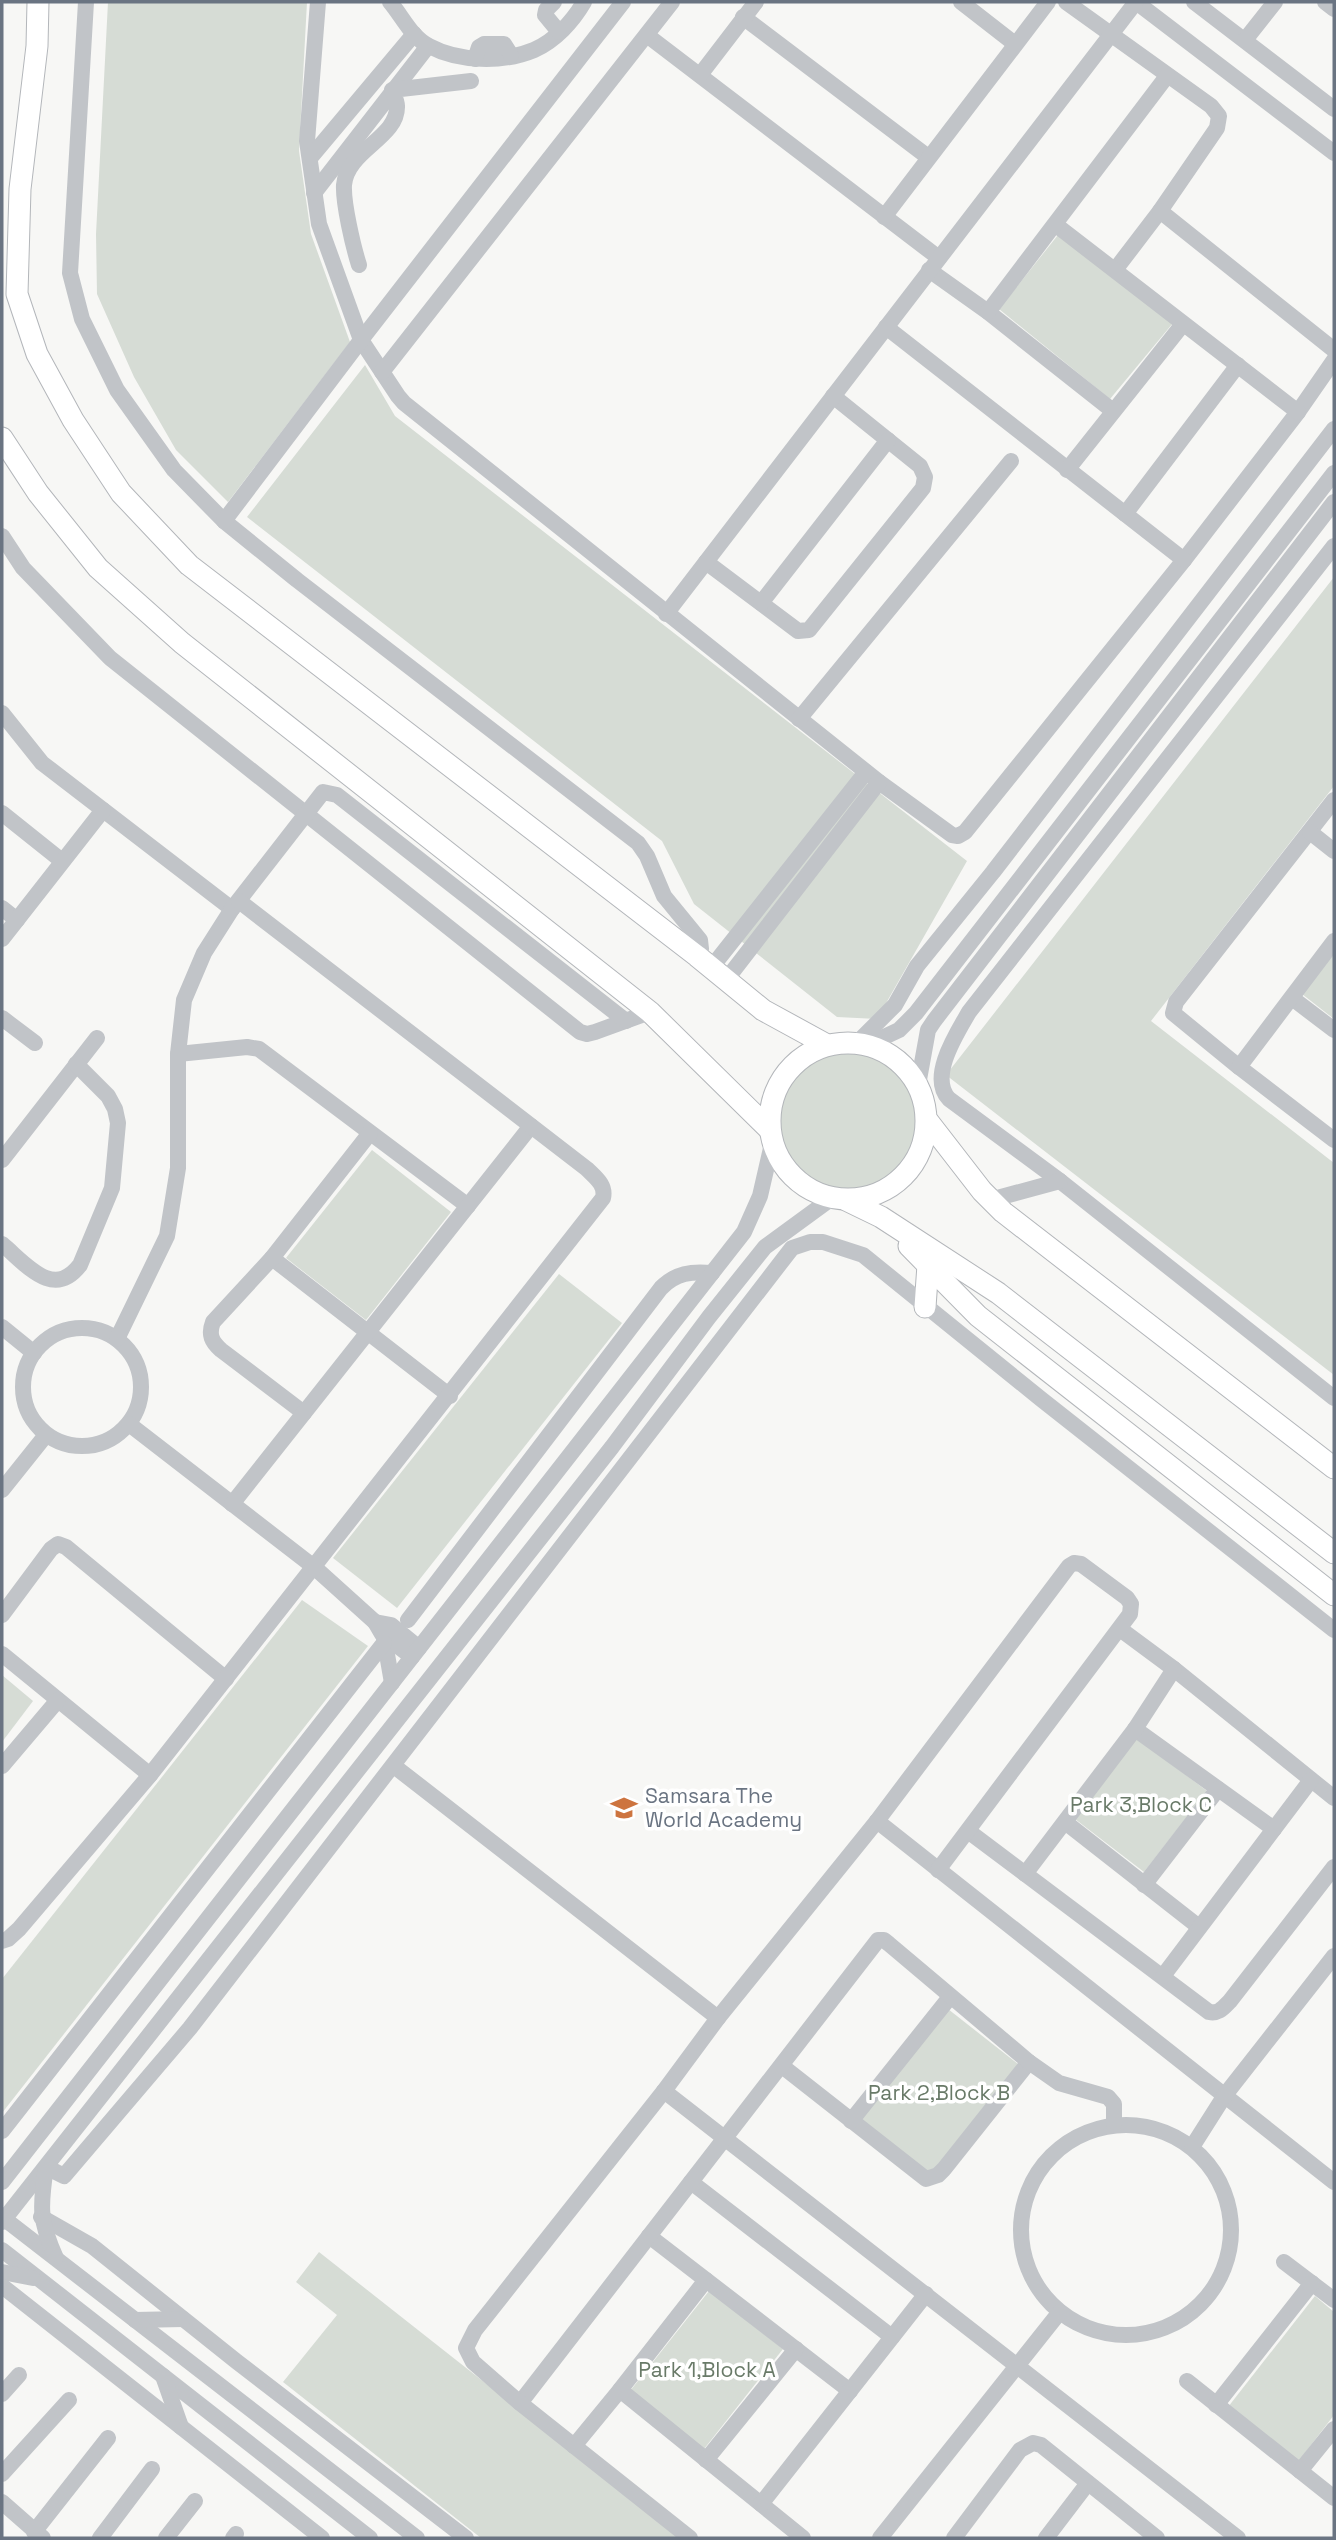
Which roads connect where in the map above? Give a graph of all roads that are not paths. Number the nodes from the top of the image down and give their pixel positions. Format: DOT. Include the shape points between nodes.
graph roads {
  1 [pos="38,2"];
  2 [pos="86,2"];
  3 [pos="318,2"];
  4 [pos="390,2"];
  5 [pos="554,2"];
  6 [pos="623,2"];
  7 [pos="673,2"];
  8 [pos="756,2"];
  9 [pos="961,2"];
  10 [pos="1048,2"];
  11 [pos="1066,2"];
  12 [pos="1136,2"];
  13 [pos="1194,2"];
  14 [pos="1275,2"];
  15 [pos="1325,2"];
  16 [pos="581,3"];
  17 [pos="1334,9"];
  18 [pos="744,17"];
  19 [pos="559,32"];
  20 [pos="414,34"];
  21 [pos="1110,35"];
  22 [pos="648,36"];
  23 [pos="1245,40"];
  24 [pos="1016,44"];
  25 [pos="428,46"];
  26 [pos="700,75"];
  27 [pos="1167,76"];
  28 [pos="471,81"];
  29 [pos="393,90"];
  30 [pos="1334,109"];
  31 [pos="1334,153"];
  32 [pos="928,157"];
  33 [pos="310,158"];
  34 [pos="314,194"];
  35 [pos="1160,211"];
  36 [pos="884,217"];
  37 [pos="1056,225"];
  38 [pos="934,264"];
  39 [pos="359,265"];
  40 [pos="1115,270"];
  41 [pos="988,312"];
  42 [pos="1183,324"];
  43 [pos="887,327"];
  44 [pos="361,340"];
  45 [pos="1334,350"];
  46 [pos="1334,360"];
  47 [pos="1238,365"];
  48 [pos="382,372"];
  49 [pos="833,396"];
  50 [pos="1113,411"];
  51 [pos="1298,412"];
  52 [pos="1334,429"];
  53 [pos="2,438"];
  54 [pos="888,440"];
  55 [pos="1011,461"];
  56 [pos="1068,470"];
  57 [pos="1334,473"];
  58 [pos="1334,502"];
  59 [pos="1125,514"];
  60 [pos="225,521"];
  61 [pos="2,536"];
  62 [pos="1334,546"];
  63 [pos="1184,560"];
  64 [pos="706,562"];
  65 [pos="761,603"];
  66 [pos="666,614"];
  67 [pos="2,713"];
  68 [pos="799,719"];
  69 [pos="872,777"];
  70 [pos="1334,800"];
  71 [pos="103,810"];
  72 [pos="2,813"];
  73 [pos="305,814"];
  74 [pos="1310,832"];
  75 [pos="1334,851"];
  76 [pos="62,861"];
  77 [pos="235,905"];
  78 [pos="2,908"];
  79 [pos="17,920"];
  80 [pos="2,939"];
  81 [pos="1334,942"];
  82 [pos="711,968"];
  83 [pos="1292,998"];
  84 [pos="650,1012"];
  85 [pos="3,1021"];
  86 [pos="626,1021"];
  87 [pos="1334,1030"];
  88 [pos="97,1038"];
  89 [pos="35,1044"];
  90 [pos="862,1044"];
  91 [pos="827,1045"];
  92 [pos="178,1054"];
  93 [pos="76,1064"];
  94 [pos="1239,1067"];
  95 [pos="918,1085"];
  96 [pos="927,1120"];
  97 [pos="531,1126"];
  98 [pos="370,1133"];
  99 [pos="770,1137"];
  100 [pos="1334,1140"];
  101 [pos="2,1160"];
  102 [pos="1060,1181"];
  103 [pos="839,1199"];
  104 [pos="990,1200"];
  105 [pos="468,1206"];
  106 [pos="881,1217"];
  107 [pos="2,1244"];
  108 [pos="272,1258"];
  109 [pos="928,1265"];
  110 [pos="712,1273"];
  111 [pos="722,1301"];
  112 [pos="925,1307"];
  113 [pos="2,1327"];
  114 [pos="729,1328"];
  115 [pos="368,1332"];
  116 [pos="117,1339"];
  117 [pos="34,1353"];
  118 [pos="450,1396"];
  119 [pos="1334,1398"];
  120 [pos="304,1413"];
  121 [pos="129,1424"];
  122 [pos="46,1435"];
  123 [pos="1334,1468"];
  124 [pos="2,1490"];
  125 [pos="232,1504"];
  126 [pos="1334,1553"];
  127 [pos="314,1567"];
  128 [pos="1334,1595"];
  129 [pos="2,1615"];
  130 [pos="445,1616"];
  131 [pos="408,1620"];
  132 [pos="1121,1629"];
  133 [pos="1334,1630"];
  134 [pos="384,1631"];
  135 [pos="415,1653"];
  136 [pos="2,1654"];
  137 [pos="1174,1669"];
  138 [pos="226,1679"];
  139 [pos="392,1683"];
  140 [pos="58,1700"];
  141 [pos="1136,1728"];
  142 [pos="2,1766"];
  143 [pos="394,1766"];
  144 [pos="150,1774"];
  145 [pos="1311,1780"];
  146 [pos="1218,1790"];
  147 [pos="1334,1798"];
  148 [pos="877,1821"];
  149 [pos="1065,1822"];
  150 [pos="1274,1829"];
  151 [pos="968,1831"];
  152 [pos="1334,1867"];
  153 [pos="938,1870"];
  154 [pos="1026,1874"];
  155 [pos="1144,1885"];
  156 [pos="1199,1927"];
  157 [pos="2,1941"];
  158 [pos="1334,1956"];
  159 [pos="1163,1976"];
  160 [pos="193,1982"];
  161 [pos="950,1997"];
  162 [pos="206,2008"];
  163 [pos="718,2018"];
  164 [pos="156,2028"];
  165 [pos="190,2028"];
  166 [pos="1029,2062"];
  167 [pos="782,2066"];
  168 [pos="664,2091"];
  169 [pos="1225,2095"];
  170 [pos="851,2121"];
  171 [pos="1114,2125"];
  172 [pos="2,2131"];
  173 [pos="725,2138"];
  174 [pos="1192,2147"];
  175 [pos="46,2167"];
  176 [pos="2,2182"];
  177 [pos="691,2182"];
  178 [pos="1334,2182"];
  179 [pos="41,2217"];
  180 [pos="3,2219"];
  181 [pos="649,2236"];
  182 [pos="2,2250"];
  183 [pos="56,2259"];
  184 [pos="1283,2262"];
  185 [pos="2,2272"];
  186 [pos="38,2279"];
  187 [pos="706,2280"];
  188 [pos="1312,2283"];
  189 [pos="2,2286"];
  190 [pos="926,2294"];
  191 [pos="1334,2300"];
  192 [pos="1059,2313"];
  193 [pos="183,2319"];
  194 [pos="135,2320"];
  195 [pos="892,2337"];
  196 [pos="796,2349"];
  197 [pos="1018,2365"];
  198 [pos="19,2375"];
  199 [pos="163,2376"];
  200 [pos="1186,2381"];
  201 [pos="620,2390"];
  202 [pos="850,2391"];
  203 [pos="2,2393"];
  204 [pos="69,2400"];
  205 [pos="520,2403"];
  206 [pos="1216,2405"];
  207 [pos="181,2427"];
  208 [pos="1334,2429"];
  209 [pos="108,2438"];
  210 [pos="574,2446"];
  211 [pos="706,2460"];
  212 [pos="152,2469"];
  213 [pos="1300,2471"];
  214 [pos="2,2474"];
  215 [pos="1088,2483"];
  216 [pos="1334,2498"];
  217 [pos="195,2501"];
  218 [pos="2,2502"];
  219 [pos="761,2504"];
  220 [pos="39,2535"];
  221 [pos="100,2538"];
  222 [pos="166,2538"];
  223 [pos="322,2538"];
  224 [pos="370,2538"];
  225 [pos="417,2538"];
  226 [pos="466,2538"];
  227 [pos="690,2538"];
  228 [pos="803,2538"];
  229 [pos="880,2538"];
  230 [pos="954,2538"];
  231 [pos="1046,2538"];
  232 [pos="1157,2538"];
  233 [pos="1238,2538"];
  1 -- 82 [label="main road" via="20,189 17,294 43,365 121,493 188,565"];
  2 -- 60 [label="street" via="69,260 78,308 117,390 174,470"];
  3 -- 33 [label="street" via="307,141"];
  4 -- 20 [label="street"];
  5 -- 19 [label="street" via="545,15"];
  6 -- 44 [label="street"];
  7 -- 22 [label="street"];
  8 -- 18 [label="street"];
  9 -- 24 [label="street"];
  10 -- 24 [label="street"];
  11 -- 21 [label="street"];
  12 -- 21 [label="street"];
  12 -- 31 [label="street"];
  13 -- 23 [label="street"];
  14 -- 23 [label="street"];
  15 -- 17 [label="street"];
  16 -- 19 [label="street"];
  18 -- 26 [label="street"];
  18 -- 32 [label="street"];
  19 -- 25 [label="street" via="534,50 511,55 504,44 480,47 475,59"];
  20 -- 25 [label="street"];
  20 -- 33 [label="street"];
  21 -- 27 [label="street"];
  21 -- 38 [label="street"];
  22 -- 26 [label="street"];
  22 -- 48 [label="street"];
  23 -- 30 [label="street"];
  24 -- 32 [label="street"];
  25 -- 29 [label="street"];
  26 -- 36 [label="street"];
  27 -- 35 [label="street" via="1211,106 1219,121"];
  27 -- 37 [label="street"];
  28 -- 29 [label="street"];
  29 -- 34 [label="street"];
  29 -- 39 [label="street" via="394,122 353,161 344,183"];
  32 -- 36 [label="street"];
  33 -- 34 [label="street"];
  34 -- 44 [label="street" via="319,224"];
  35 -- 40 [label="street"];
  35 -- 45 [label="street"];
  36 -- 38 [label="street"];
  37 -- 40 [label="street"];
  37 -- 41 [label="street"];
  38 -- 41 [label="street"];
  38 -- 43 [label="street"];
  40 -- 42 [label="street"];
  41 -- 50 [label="street"];
  42 -- 47 [label="street"];
  42 -- 50 [label="street"];
  43 -- 49 [label="street"];
  43 -- 56 [label="street"];
  44 -- 48 [label="street"];
  44 -- 60 [label="street"];
  46 -- 51 [label="street"];
  47 -- 51 [label="street"];
  47 -- 59 [label="street"];
  48 -- 66 [label="street" via="404,403"];
  49 -- 54 [label="street"];
  49 -- 64 [label="street"];
  50 -- 56 [label="street"];
  51 -- 63 [label="street"];
  52 -- 90 [label="street" via="917,966 895,1005"];
  53 -- 84 [label="main road" via="38,493 98,568 173,635"];
  54 -- 65 [label="street"];
  54 -- 65 [label="street" via="919,466 925,477 923,488 905,512 809,630 798,631"];
  55 -- 68 [label="street"];
  56 -- 59 [label="street"];
  57 -- 90 [label="street" via="916,1013 899,1030"];
  58 -- 95 [label="street" via="934,1021"];
  59 -- 63 [label="street"];
  60 -- 82 [label="street" via="638,843 664,896 700,940"];
  61 -- 73 [label="street" via="23,568 110,658"];
  62 -- 102 [label="street" via="969,1012 951,1043 941,1076 944,1093"];
  63 -- 69 [label="street" via="962,834 952,835"];
  64 -- 65 [label="street"];
  64 -- 66 [label="street"];
  66 -- 68 [label="street"];
  67 -- 71 [label="street" via="42,763"];
  68 -- 69 [label="street"];
  69 -- 82 [label="street"];
  70 -- 74 [label="street"];
  71 -- 76 [label="street"];
  71 -- 77 [label="street"];
  72 -- 76 [label="street"];
  73 -- 77 [label="street"];
  73 -- 86 [label="street" via="580,1032 596,1032"];
  73 -- 86 [label="street" via="323,792 337,794"];
  74 -- 75 [label="street"];
  74 -- 94 [label="street" via="1174,1007 1177,1017"];
  76 -- 79 [label="street"];
  77 -- 92 [label="street" via="204,953 184,1000"];
  77 -- 97 [label="street"];
  78 -- 79 [label="street"];
  79 -- 80 [label="street"];
  81 -- 83 [label="street"];
  82 -- 91 [label="main road" via="763,1010"];
  83 -- 87 [label="street"];
  83 -- 94 [label="street"];
  84 -- 86 [label="street"];
  84 -- 99 [label="main road"];
  85 -- 89 [label="street"];
  88 -- 93 [label="street"];
  90 -- 91 [label="main road"];
  90 -- 95 [label="main road" via="894,1057"];
  91 -- 99 [label="main road" via="792,1065 775,1090"];
  92 -- 98 [label="street" via="254,1047"];
  92 -- 116 [label="street" via="178,1168 167,1236"];
  93 -- 101 [label="street"];
  93 -- 107 [label="street" via="108,1096 118,1123 111,1188 80,1265 72,1275 57,1281 41,1277"];
  94 -- 100 [label="street"];
  95 -- 96 [label="main road"];
  96 -- 103 [label="main road" via="916,1160 903,1177 873,1195"];
  96 -- 104 [label="main road"];
  97 -- 105 [label="street"];
  97 -- 118 [label="street" via="597,1178 603,1198"];
  98 -- 105 [label="street"];
  98 -- 108 [label="street"];
  99 -- 103 [label="main road" via="779,1161 793,1178 804,1187"];
  99 -- 110 [label="street" via="760,1196 744,1232"];
  102 -- 104 [label="street"];
  102 -- 119 [label="street"];
  103 -- 106 [label="main road"];
  103 -- 111 [label="street" via="765,1247"];
  104 -- 123 [label="main road"];
  105 -- 115 [label="street"];
  106 -- 109 [label="main road"];
  106 -- 126 [label="main road" via="998,1293"];
  108 -- 115 [label="street"];
  108 -- 120 [label="street" via="213,1322 211,1337 221,1350"];
  109 -- 112 [label="main road"];
  109 -- 128 [label="main road" via="978,1316"];
  110 -- 130 [label="street"];
  110 -- 131 [label="street" via="676,1275 661,1288"];
  111 -- 114 [label="street"];
  111 -- 160 [label="street"];
  112 -- 114 [label="street" via="858,1251 810,1242 785,1255"];
  112 -- 133 [label="street"];
  113 -- 117 [label="street"];
  114 -- 143 [label="street"];
  115 -- 118 [label="street"];
  115 -- 120 [label="street"];
  116 -- 117 [label="street" via="82,1328 64,1331 47,1339"];
  116 -- 121 [label="street" via="131,1353 142,1388"];
  117 -- 122 [label="street" via="25,1369 25,1405"];
  118 -- 127 [label="street"];
  120 -- 125 [label="street"];
  121 -- 122 [label="street" via="99,1444 80,1447"];
  121 -- 125 [label="street"];
  122 -- 124 [label="street"];
  125 -- 127 [label="street"];
  127 -- 134 [label="street"];
  127 -- 138 [label="street"];
  129 -- 138 [label="street" via="58,1544"];
  130 -- 131 [label="street"];
  130 -- 135 [label="street"];
  131 -- 134 [label="street"];
  132 -- 137 [label="street"];
  132 -- 148 [label="street" via="1130,1614 1127,1598 1081,1564 1069,1566"];
  132 -- 151 [label="street"];
  134 -- 135 [label="street"];
  134 -- 139 [label="street"];
  134 -- 172 [label="street"];
  135 -- 139 [label="street"];
  136 -- 140 [label="street"];
  137 -- 141 [label="street"];
  137 -- 145 [label="street"];
  138 -- 144 [label="street"];
  139 -- 176 [label="street"];
  140 -- 142 [label="street"];
  140 -- 144 [label="street"];
  141 -- 146 [label="street"];
  141 -- 149 [label="street"];
  143 -- 162 [label="street"];
  143 -- 163 [label="street"];
  144 -- 157 [label="street" via="19,1929"];
  145 -- 147 [label="street"];
  145 -- 150 [label="street"];
  146 -- 150 [label="street"];
  146 -- 155 [label="street"];
  148 -- 153 [label="street"];
  148 -- 163 [label="street"];
  149 -- 154 [label="street"];
  149 -- 155 [label="street"];
  150 -- 156 [label="street"];
  151 -- 153 [label="street"];
  151 -- 154 [label="street"];
  152 -- 159 [label="street" via="1219,2012 1209,2012"];
  153 -- 169 [label="street"];
  154 -- 159 [label="street"];
  155 -- 156 [label="street"];
  156 -- 159 [label="street"];
  158 -- 169 [label="street"];
  160 -- 162 [label="street"];
  160 -- 164 [label="street"];
  161 -- 166 [label="street"];
  161 -- 167 [label="street" via="884,1940 878,1940"];
  161 -- 170 [label="street"];
  162 -- 165 [label="street"];
  163 -- 168 [label="street"];
  164 -- 165 [label="street"];
  164 -- 175 [label="street"];
  165 -- 175 [label="street" via="64,2176"];
  166 -- 170 [label="street" via="932,2178 921,2177"];
  166 -- 171 [label="street" via="1066,2086 1108,2096 1114,2104"];
  167 -- 170 [label="street"];
  167 -- 173 [label="street"];
  168 -- 173 [label="street"];
  168 -- 205 [label="street" via="475,2330 466,2348 473,2362"];
  169 -- 174 [label="street"];
  169 -- 178 [label="street"];
  171 -- 174 [label="street" via="1155,2128"];
  171 -- 192 [label="street" via="1083,2133 1057,2149 1037,2173 1024,2201 1020,2232 1024,2262 1038,2290"];
  173 -- 177 [label="street"];
  173 -- 190 [label="street"];
  174 -- 192 [label="street" via="1215,2172 1230,2213 1232,2235 1225,2267 1209,2296 1184,2318 1154,2332 1121,2336 1088,2329"];
  175 -- 179 [label="street"];
  175 -- 180 [label="street"];
  177 -- 181 [label="street"];
  177 -- 195 [label="street"];
  179 -- 183 [label="street"];
  179 -- 193 [label="street" via="92,2246"];
  180 -- 183 [label="street"];
  181 -- 187 [label="street"];
  181 -- 205 [label="street"];
  182 -- 186 [label="street"];
  183 -- 194 [label="street"];
  184 -- 188 [label="street"];
  185 -- 186 [label="street"];
  186 -- 199 [label="street"];
  187 -- 196 [label="street"];
  187 -- 201 [label="street"];
  188 -- 191 [label="street"];
  188 -- 206 [label="street"];
  189 -- 207 [label="street"];
  190 -- 195 [label="street"];
  190 -- 197 [label="street"];
  192 -- 197 [label="street"];
  193 -- 194 [label="street"];
  193 -- 226 [label="street"];
  194 -- 225 [label="street"];
  195 -- 202 [label="street"];
  196 -- 202 [label="street"];
  196 -- 211 [label="street"];
  197 -- 229 [label="street"];
  197 -- 233 [label="street"];
  198 -- 203 [label="street"];
  199 -- 207 [label="street"];
  199 -- 224 [label="street"];
  200 -- 206 [label="street"];
  201 -- 210 [label="street"];
  201 -- 211 [label="street"];
  202 -- 219 [label="street"];
  204 -- 214 [label="street"];
  205 -- 210 [label="street"];
  206 -- 213 [label="street"];
  207 -- 223 [label="street"];
  208 -- 213 [label="street"];
  209 -- 220 [label="street"];
  210 -- 227 [label="street"];
  211 -- 219 [label="street"];
  212 -- 221 [label="street"];
  213 -- 216 [label="street"];
  215 -- 230 [label="street" via="1041,2445 1027,2445"];
  215 -- 231 [label="street"];
  215 -- 232 [label="street"];
  217 -- 222 [label="street"];
  218 -- 220 [label="street"];
  219 -- 228 [label="street"];
}
